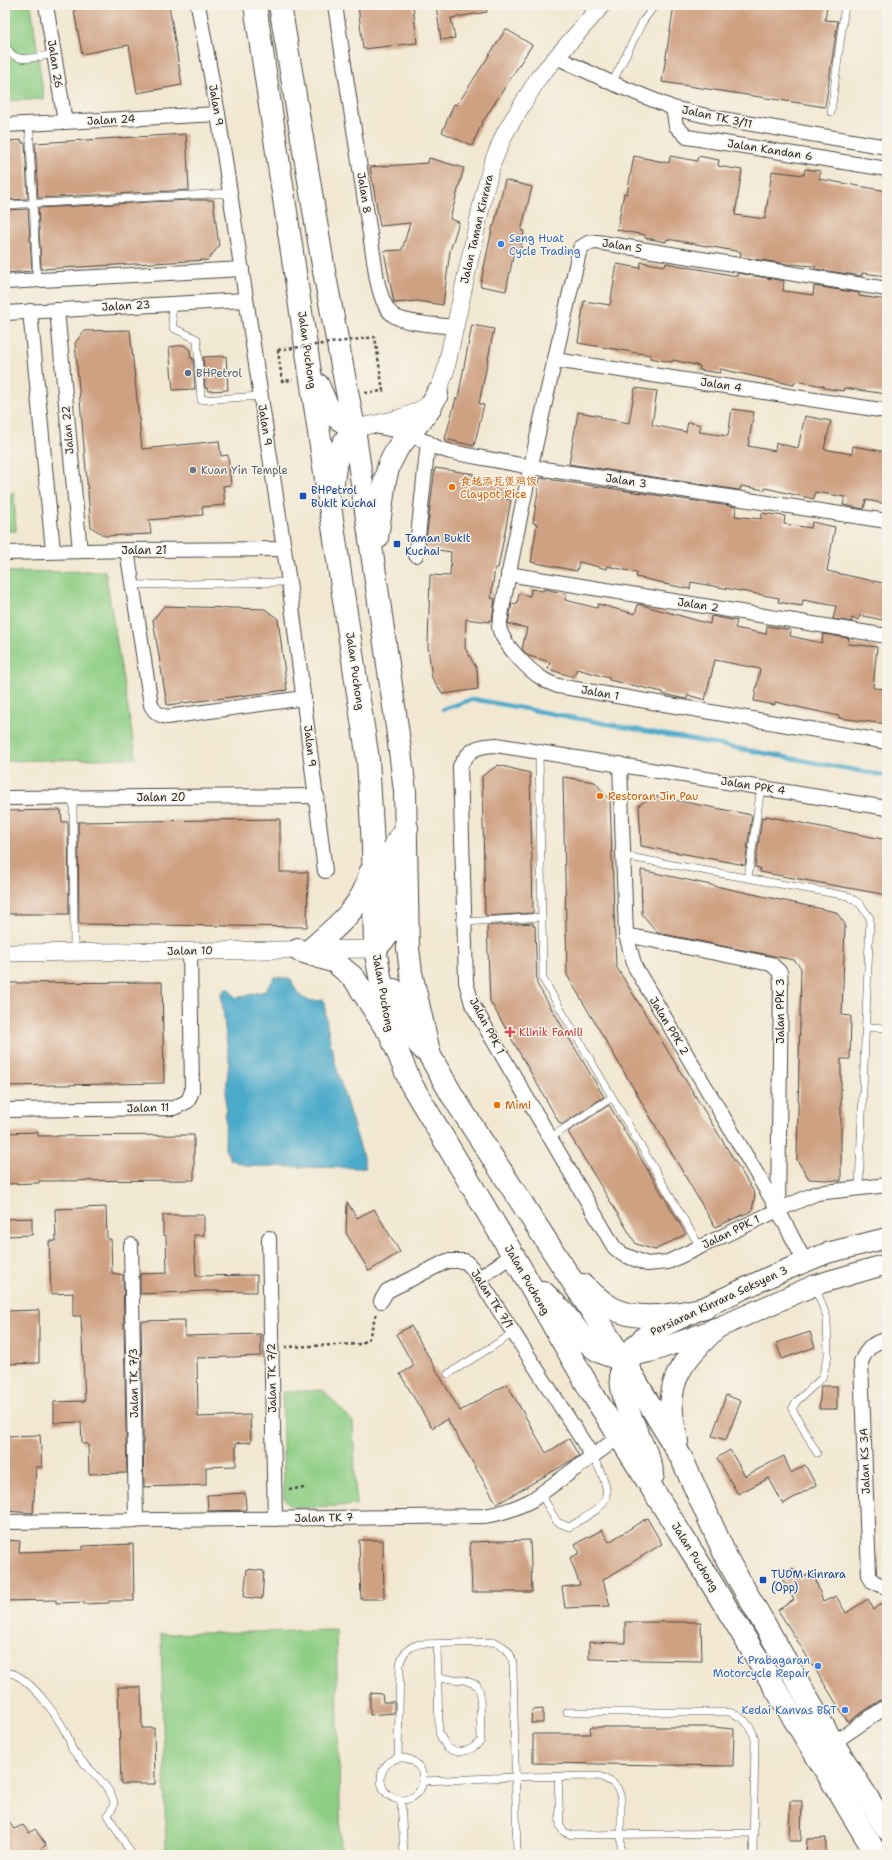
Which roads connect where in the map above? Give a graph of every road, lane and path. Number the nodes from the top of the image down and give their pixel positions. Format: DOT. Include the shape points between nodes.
graph roads {
  1 [pos="46,5"];
  2 [pos="198,5"];
  3 [pos="255,5"];
  4 [pos="280,5"];
  5 [pos="335,5"];
  6 [pos="602,5"];
  7 [pos="655,5"];
  8 [pos="845,5"];
  9 [pos="5,43"];
  10 [pos="54,54"];
  11 [pos="556,57"];
  12 [pos="612,83"];
  13 [pos="673,108"];
  14 [pos="831,112"];
  15 [pos="218,114"];
  16 [pos="65,122"];
  17 [pos="29,124"];
  18 [pos="5,125"];
  19 [pos="887,147"];
  20 [pos="887,169"];
  21 [pos="230,193"];
  22 [pos="33,204"];
  23 [pos="5,205"];
  24 [pos="242,269"];
  25 [pos="37,280"];
  26 [pos="5,282"];
  27 [pos="887,289"];
  28 [pos="246,300"];
  29 [pos="171,304"];
  30 [pos="57,310"];
  31 [pos="30,311"];
  32 [pos="5,313"];
  33 [pos="455,327"];
  34 [pos="555,360"];
  35 [pos="310,372"];
  36 [pos="437,394"];
  37 [pos="260,396"];
  38 [pos="348,396"];
  39 [pos="887,411"];
  40 [pos="362,426"];
  41 [pos="408,433"];
  42 [pos="428,442"];
  43 [pos="531,467"];
  44 [pos="331,510"];
  45 [pos="887,521"];
  46 [pos="283,549"];
  47 [pos="127,550"];
  48 [pos="53,551"];
  49 [pos="80,551"];
  50 [pos="5,553"];
  51 [pos="416,556"];
  52 [pos="508,574"];
  53 [pos="374,576"];
  54 [pos="289,582"];
  55 [pos="134,585"];
  56 [pos="887,636"];
  57 [pos="304,698"];
  58 [pos="887,742"];
  59 [pos="539,752"];
  60 [pos="620,764"];
  61 [pos="761,787"];
  62 [pos="316,796"];
  63 [pos="5,798"];
  64 [pos="73,798"];
  65 [pos="887,808"];
  66 [pos="407,828"];
  67 [pos="373,846"];
  68 [pos="623,856"];
  69 [pos="325,871"];
  70 [pos="748,878"];
  71 [pos="542,917"];
  72 [pos="464,922"];
  73 [pos="626,935"];
  74 [pos="375,949"];
  75 [pos="304,950"];
  76 [pos="190,951"];
  77 [pos="74,952"];
  78 [pos="5,953"];
  79 [pos="866,1027"];
  80 [pos="887,1028"];
  81 [pos="391,1036"];
  82 [pos="430,1056"];
  83 [pos="611,1098"];
  84 [pos="5,1110"];
  85 [pos="550,1138"];
  86 [pos="887,1185"];
  87 [pos="859,1188"];
  88 [pos="778,1210"];
  89 [pos="269,1238"];
  90 [pos="887,1238"];
  91 [pos="131,1245"];
  92 [pos="700,1247"];
  93 [pos="516,1261"];
  94 [pos="560,1261"];
  95 [pos="805,1262"];
  96 [pos="887,1264"];
  97 [pos="479,1278"];
  98 [pos="815,1285"];
  99 [pos="381,1300"];
  100 [pos="705,1308"];
  101 [pos="715,1329"];
  102 [pos="514,1333"];
  103 [pos="887,1340"];
  104 [pos="271,1347"];
  105 [pos="622,1358"];
  106 [pos="448,1374"];
  107 [pos="620,1437"];
  108 [pos="817,1453"];
  109 [pos="593,1457"];
  110 [pos="682,1459"];
  111 [pos="655,1493"];
  112 [pos="540,1494"];
  113 [pos="275,1519"];
  114 [pos="136,1521"];
  115 [pos="5,1522"];
  116 [pos="887,1586"];
  117 [pos="437,1644"];
  118 [pos="5,1673"];
  119 [pos="438,1678"];
  120 [pos="887,1706"];
  121 [pos="567,1712"];
  122 [pos="833,1743"];
  123 [pos="398,1758"];
  124 [pos="558,1776"];
  125 [pos="515,1777"];
  126 [pos="423,1781"];
  127 [pos="401,1800"];
  128 [pos="887,1829"];
  129 [pos="754,1833"];
  130 [pos="621,1834"];
  131 [pos="132,1855"];
  132 [pos="404,1855"];
  133 [pos="517,1855"];
  134 [pos="621,1855"];
  135 [pos="754,1855"];
  136 [pos="877,1855"];
  1 -- 10 [label="street, Jalan 26"];
  2 -- 15 [label="street, Jalan 9"];
  3 -- 35 [label="main road, Jalan Puchong"];
  4 -- 38 [label="main road" via="324,271"];
  5 -- 33 [label="street, Jalan 8" via="381,294 386,307 393,315 404,320"];
  6 -- 11 [label="street, Jalan Taman Kinrara"];
  7 -- 12 [label="lane"];
  8 -- 14 [label="lane"];
  9 -- 10 [label="lane" via="12,55 19,59"];
  10 -- 16 [label="street, Jalan 26"];
  11 -- 12 [label="street, Jalan TK 3/11"];
  11 -- 33 [label="street, Jalan Taman Kinrara" via="521,105 505,133 492,164"];
  12 -- 13 [label="street, Jalan TK 3/11"];
  13 -- 19 [label="street, Jalan TK 3/11" via="711,117"];
  13 -- 20 [label="street, Jalan Kandan 6" via="676,126 687,137"];
  15 -- 16 [label="street, Jalan 24"];
  15 -- 21 [label="street, Jalan 9"];
  16 -- 17 [label="street, Jalan 24"];
  17 -- 18 [label="street, Jalan 24"];
  17 -- 22 [label="lane"];
  21 -- 22 [label="lane"];
  21 -- 24 [label="street, Jalan 9"];
  22 -- 23 [label="lane"];
  22 -- 25 [label="lane"];
  24 -- 25 [label="street"];
  24 -- 28 [label="street, Jalan 9"];
  25 -- 26 [label="street"];
  27 -- 34 [label="street, Jalan 5" via="597,242 580,248"];
  28 -- 29 [label="street, Jalan 23"];
  28 -- 37 [label="street, Jalan 9"];
  29 -- 30 [label="street, Jalan 23"];
  29 -- 37 [label="lane" via="173,328 197,339 201,400"];
  30 -- 31 [label="street, Jalan 23"];
  30 -- 49 [label="street, Jalan 22"];
  31 -- 32 [label="street, Jalan 23"];
  31 -- 48 [label="street"];
  33 -- 36 [label="street, Jalan Taman Kinrara" via="445,373"];
  34 -- 39 [label="street, Jalan 4"];
  34 -- 43 [label="street, Jalan 5"];
  35 -- 38 [label="path, bridge" via="282,381 278,350 375,338 382,391"];
  35 -- 40 [label="main road" via="326,404 338,420"];
  35 -- 44 [label="main road, Jalan Puchong"];
  36 -- 40 [label="street, Jalan Taman Kinrara" via="430,403 415,412"];
  36 -- 41 [label="main road" via="420,423"];
  37 -- 46 [label="street, Jalan 9"];
  38 -- 40 [label="main road"];
  40 -- 41 [label="street, Jalan 3"];
  40 -- 44 [label="main road" via="343,442 337,457"];
  40 -- 53 [label="main road"];
  41 -- 42 [label="street, Jalan 3"];
  41 -- 53 [label="main road" via="397,448 385,480"];
  42 -- 43 [label="street, Jalan 3" via="451,452"];
  42 -- 51 [label="street"];
  43 -- 45 [label="street, Jalan 3"];
  43 -- 52 [label="street, Jalan 1"];
  44 -- 67 [label="main road, Jalan Puchong" via="368,760"];
  46 -- 47 [label="street, Jalan 21"];
  46 -- 54 [label="street, Jalan 9"];
  47 -- 49 [label="street, Jalan 21"];
  47 -- 55 [label="street"];
  48 -- 49 [label="street, Jalan 21"];
  48 -- 50 [label="street, Jalan 21"];
  52 -- 56 [label="street, Jalan 2"];
  52 -- 58 [label="street, Jalan 1" via="499,627 501,634 534,673 544,680 558,686"];
  53 -- 66 [label="main road" via="397,727"];
  54 -- 55 [label="lane"];
  54 -- 57 [label="street, Jalan 9"];
  55 -- 57 [label="street" via="152,705 154,712 159,716"];
  57 -- 62 [label="street, Jalan 9"];
  59 -- 60 [label="street, Jalan PPK 1"];
  59 -- 71 [label="lane"];
  59 -- 72 [label="street, Jalan PPK 1" via="496,745 483,746 469,752 460,766"];
  60 -- 61 [label="street, Jalan PPK 4"];
  60 -- 68 [label="street, Jalan PPK 2"];
  61 -- 65 [label="street, Jalan PPK 4"];
  61 -- 70 [label="lane"];
  62 -- 64 [label="street, Jalan 20"];
  62 -- 69 [label="street, Jalan 9"];
  63 -- 64 [label="street, Jalan 20"];
  64 -- 77 [label="lane"];
  66 -- 74 [label="main road" via="390,857 391,922 387,936"];
  66 -- 82 [label="main road" via="409,954 416,998"];
  67 -- 74 [label="main road, Jalan Puchong"];
  67 -- 75 [label="main road" via="370,876 358,903 340,925"];
  68 -- 70 [label="lane"];
  68 -- 73 [label="street, Jalan PPK 2"];
  70 -- 79 [label="lane" via="848,896 860,904 870,918"];
  71 -- 72 [label="lane"];
  71 -- 83 [label="lane" via="543,979"];
  72 -- 85 [label="street, Jalan PPK 1" via="466,982 472,1004"];
  73 -- 88 [label="street, Jalan PPK 2" via="635,967"];
  73 -- 88 [label="street, Jalan PPK 3" via="771,964 780,972"];
  74 -- 75 [label="street, Jalan 10"];
  74 -- 81 [label="main road, Jalan Puchong"];
  74 -- 82 [label="main road" via="387,961 392,972 394,995 411,1034"];
  75 -- 76 [label="street, Jalan 10"];
  75 -- 81 [label="main road" via="335,962 354,978"];
  76 -- 77 [label="street, Jalan 10"];
  76 -- 84 [label="street, Jalan 11" via="192,1090 188,1101 174,1108"];
  77 -- 78 [label="street, Jalan 10"];
  79 -- 80 [label="lane"];
  79 -- 87 [label="lane"];
  81 -- 93 [label="main road, Jalan Puchong" via="411,1084"];
  82 -- 94 [label="main road" via="452,1095"];
  83 -- 85 [label="lane"];
  83 -- 92 [label="lane"];
  85 -- 92 [label="street, Jalan PPK 1" via="614,1247 622,1254 647,1264 668,1262"];
  86 -- 87 [label="street"];
  87 -- 88 [label="street" via="817,1193"];
  88 -- 92 [label="street, Jalan PPK 1"];
  88 -- 95 [label="street, Jalan PPK 2"];
  89 -- 104 [label="street, Jalan TK 7/2"];
  90 -- 95 [label="main road, Persiaran Kinrara Seksyen 3"];
  91 -- 114 [label="street, Jalan TK 7/3"];
  93 -- 97 [label="street"];
  93 -- 105 [label="main road" via="596,1351"];
  93 -- 107 [label="main road, Jalan Puchong"];
  94 -- 100 [label="main road" via="598,1299 613,1309 650,1316"];
  94 -- 105 [label="main road"];
  95 -- 100 [label="main road, Persiaran Kinrara Seksyen 3"];
  96 -- 98 [label="main road, Persiaran Kinrara Seksyen 3"];
  97 -- 99 [label="street, Jalan TK 7/1" via="465,1261 446,1260 387,1291"];
  97 -- 102 [label="street, Jalan TK 7/1"];
  98 -- 101 [label="main road, Persiaran Kinrara Seksyen 3"];
  98 -- 108 [label="lane" via="827,1318 828,1356 822,1378 792,1409"];
  99 -- 104 [label="path" via="369,1338 361,1344"];
  100 -- 105 [label="main road, Persiaran Kinrara Seksyen 3" via="647,1334"];
  101 -- 105 [label="main road, Persiaran Kinrara Seksyen 3" via="654,1351"];
  101 -- 110 [label="main road" via="686,1358 676,1377 672,1396 672,1419"];
  102 -- 106 [label="lane"];
  102 -- 109 [label="street, Jalan TK 7/1"];
  103 -- 116 [label="street, Jalan KS 3A" via="867,1348 861,1362 870,1575 872,1581"];
  104 -- 113 [label="street, Jalan TK 7/2"];
  105 -- 110 [label="main road"];
  105 -- 111 [label="main road" via="620,1381 623,1396 652,1471"];
  107 -- 109 [label="street, Jalan TK 7"];
  107 -- 111 [label="main road, Jalan Puchong"];
  109 -- 112 [label="street, Jalan TK 7"];
  109 -- 112 [label="lane" via="605,1479 607,1494 600,1508 569,1527 557,1522"];
  110 -- 122 [label="main road" via="728,1561"];
  111 -- 136 [label="main road, Jalan Puchong"];
  112 -- 113 [label="street, Jalan TK 7" via="517,1508 484,1516"];
  113 -- 114 [label="street, Jalan TK 7"];
  114 -- 115 [label="street, Jalan TK 7"];
  117 -- 119 [label="lane"];
  117 -- 123 [label="lane" via="412,1646 401,1657"];
  117 -- 125 [label="lane" via="495,1642 508,1651 513,1665"];
  118 -- 131 [label="lane" via="14,1674 42,1699 59,1720 72,1748 108,1790 114,1807 108,1815"];
  119 -- 119 [label="lane" via="441,1737 447,1748 455,1752 475,1747 481,1740 480,1692 477,1685"];
  120 -- 122 [label="street"];
  121 -- 129 [label="lane" via="729,1712 741,1716 750,1725 756,1739"];
  122 -- 128 [label="main road"];
  123 -- 126 [label="lane" via="410,1759 416,1763"];
  123 -- 127 [label="lane" via="382,1770 381,1784 388,1796"];
  124 -- 125 [label="lane"];
  124 -- 130 [label="lane" via="600,1776 613,1783 621,1798"];
  124 -- 130 [label="lane" via="559,1819 564,1832 572,1835"];
  125 -- 126 [label="lane"];
  125 -- 133 [label="lane"];
  126 -- 127 [label="lane" via="422,1787 413,1797"];
  127 -- 132 [label="lane"];
  129 -- 130 [label="lane"];
  129 -- 135 [label="lane"];
  130 -- 134 [label="lane"];
}
